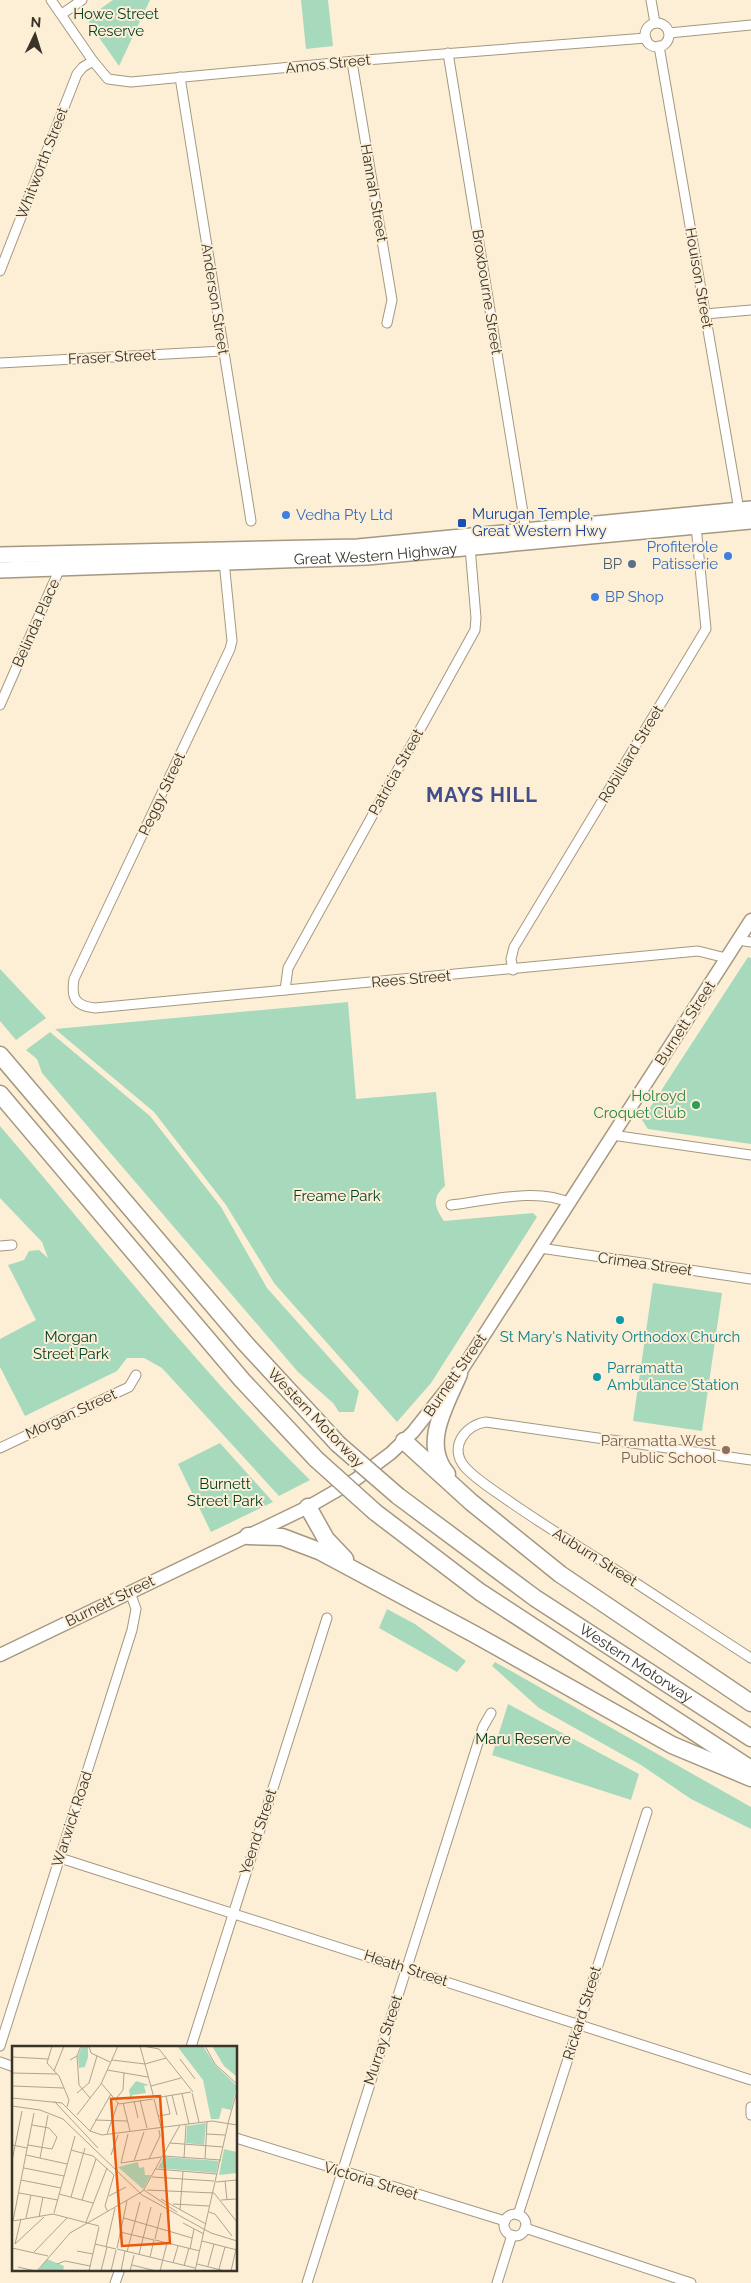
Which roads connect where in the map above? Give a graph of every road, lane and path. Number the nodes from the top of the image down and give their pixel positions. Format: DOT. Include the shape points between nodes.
graph roads {
  1 [pos="52,0"];
  2 [pos="82,0"];
  3 [pos="651,0"];
  4 [pos="62,14"];
  5 [pos="655,23"];
  6 [pos="751,25"];
  7 [pos="669,33"];
  8 [pos="646,38"];
  9 [pos="659,46"];
  10 [pos="448,53"];
  11 [pos="93,61"];
  12 [pos="352,62"];
  13 [pos="180,77"];
  14 [pos="0,271"];
  15 [pos="751,310"];
  16 [pos="705,314"];
  17 [pos="387,323"];
  18 [pos="223,351"];
  19 [pos="0,363"];
  20 [pos="745,510"];
  21 [pos="251,521"];
  22 [pos="751,521"];
  23 [pos="696,526"];
  24 [pos="526,531"];
  25 [pos="470,547"];
  26 [pos="0,556"];
  27 [pos="224,561"];
  28 [pos="60,568"];
  29 [pos="0,570"];
  30 [pos="0,705"];
  31 [pos="751,920"];
  32 [pos="738,940"];
  33 [pos="751,942"];
  34 [pos="726,958"];
  35 [pos="512,970"];
  36 [pos="285,990"];
  37 [pos="95,1008"];
  38 [pos="0,1055"];
  39 [pos="0,1094"];
  40 [pos="612,1135"];
  41 [pos="751,1156"];
  42 [pos="569,1203"];
  43 [pos="451,1205"];
  44 [pos="0,1246"];
  45 [pos="12,1246"];
  46 [pos="540,1248"];
  47 [pos="751,1279"];
  48 [pos="459,1374"];
  49 [pos="136,1375"];
  50 [pos="404,1441"];
  51 [pos="0,1448"];
  52 [pos="751,1460"];
  53 [pos="471,1502"];
  54 [pos="308,1507"];
  55 [pos="248,1536"];
  56 [pos="356,1569"];
  57 [pos="130,1592"];
  58 [pos="327,1618"];
  59 [pos="0,1655"];
  60 [pos="751,1658"];
  61 [pos="751,1703"];
  62 [pos="491,1713"];
  63 [pos="751,1738"];
  64 [pos="751,1769"];
  65 [pos="751,1778"];
  66 [pos="647,1812"];
  67 [pos="60,1858"];
  68 [pos="232,1913"];
  69 [pos="406,1968"];
  70 [pos="579,2024"];
  71 [pos="0,2046"];
  72 [pos="191,2046"];
  73 [pos="0,2062"];
  74 [pos="12,2066"];
  75 [pos="751,2080"];
  76 [pos="751,2108"];
  77 [pos="751,2115"];
  78 [pos="238,2139"];
  79 [pos="342,2172"];
  80 [pos="518,2215"];
  81 [pos="505,2221"];
  82 [pos="525,2228"];
  83 [pos="512,2235"];
  84 [pos="120,2270"];
  85 [pos="115,2283"];
  86 [pos="307,2283"];
  87 [pos="497,2283"];
  88 [pos="691,2283"];
  1 -- 4 [label="street, Amos Street"];
  2 -- 4 [label="street"];
  3 -- 5 [label="street"];
  4 -- 11 [label="street, Amos Street"];
  5 -- 7 [label="street" via="666,26"];
  5 -- 8 [label="street" via="648,27"];
  6 -- 7 [label="street"];
  7 -- 9 [label="street" via="668,40"];
  8 -- 9 [label="street" via="650,44"];
  8 -- 10 [label="street, Amos Street"];
  9 -- 16 [label="street, Houison Street"];
  10 -- 12 [label="street, Amos Street"];
  10 -- 24 [label="street, Broxbourne Street"];
  11 -- 13 [label="street, Amos Street" via="108,79 131,82"];
  11 -- 14 [label="street, Whitworth Street" via="77,74"];
  12 -- 13 [label="street, Amos Street"];
  12 -- 17 [label="street, Hannah Street" via="392,300"];
  13 -- 18 [label="street, Anderson Street"];
  15 -- 16 [label="street"];
  16 -- 20 [label="street, Houison Street"];
  18 -- 19 [label="street, Fraser Street"];
  18 -- 21 [label="street, Anderson Street"];
  20 -- 24 [label="highway, Great Western Highway"];
  22 -- 23 [label="highway, Great Western Highway"];
  23 -- 25 [label="highway, Great Western Highway"];
  23 -- 35 [label="street, Robilliard Street" via="706,630 514,947"];
  24 -- 26 [label="highway, Great Western Highway" via="358,546"];
  25 -- 27 [label="highway, Great Western Highway" via="367,557"];
  25 -- 36 [label="street, Patricia Street" via="476,618 473,634 288,968"];
  27 -- 28 [label="highway, Great Western Highway"];
  27 -- 37 [label="street, Peggy Street" via="231,645 74,979 72,992 77,1002 84,1007"];
  28 -- 29 [label="highway, Great Western Highway"];
  28 -- 30 [label="street, Belinda Place"];
  31 -- 32 [label="main road, Burnett Street"];
  32 -- 33 [label="street"];
  32 -- 34 [label="main road, Burnett Street"];
  34 -- 35 [label="street, Rees Street" via="698,952"];
  34 -- 40 [label="main road, Burnett Street"];
  35 -- 36 [label="street, Rees Street"];
  36 -- 37 [label="street, Rees Street"];
  38 -- 63 [label="highway, Western Motorway, bridge" via="245,1343 338,1444 398,1496 535,1598"];
  39 -- 64 [label="highway, Western Motorway, bridge" via="242,1380 316,1459 375,1512 480,1592"];
  40 -- 41 [label="street"];
  40 -- 42 [label="main road, Burnett Street"];
  42 -- 43 [label="street" via="539,1195"];
  42 -- 46 [label="main road, Burnett Street"];
  44 -- 45 [label="street"];
  46 -- 47 [label="street, Crimea Street"];
  46 -- 48 [label="main road, Burnett Street"];
  48 -- 50 [label="main road, Burnett Street"];
  48 -- 53 [label="highway" via="438,1427 435,1448 442,1468"];
  49 -- 51 [label="street, Morgan Street" via="129,1387"];
  50 -- 53 [label="highway"];
  50 -- 54 [label="main road, Burnett Street" via="356,1480"];
  52 -- 60 [label="street, Auburn Street" via="486,1422 471,1426 460,1441 460,1458 480,1480 554,1533"];
  53 -- 61 [label="highway" via="560,1574"];
  54 -- 55 [label="main road, Burnett Street"];
  54 -- 56 [label="highway" via="326,1539"];
  55 -- 56 [label="highway" via="270,1535 290,1539"];
  55 -- 57 [label="main road, Burnett Street"];
  56 -- 65 [label="highway" via="672,1745"];
  57 -- 59 [label="main road, Burnett Street"];
  57 -- 67 [label="street, Warwick Road" via="136,1606 132,1630"];
  58 -- 68 [label="street, Yeend Street"];
  62 -- 69 [label="street, Murray Street" via="483,1727"];
  66 -- 70 [label="street, Rickard Street"];
  67 -- 68 [label="street, Heath Street"];
  67 -- 71 [label="street, Warwick Road"];
  68 -- 69 [label="street, Heath Street"];
  68 -- 72 [label="street, Yeend Street"];
  69 -- 70 [label="street, Heath Street"];
  69 -- 79 [label="street, Murray Street"];
  70 -- 75 [label="street, Heath Street"];
  70 -- 80 [label="street, Rickard Street"];
  73 -- 74 [label="street"];
  76 -- 77 [label="street"];
  78 -- 79 [label="street, Victoria Street"];
  79 -- 81 [label="street, Victoria Street"];
  79 -- 86 [label="street, Murray Street"];
  80 -- 81 [label="street" via="511,2215"];
  80 -- 82 [label="street" via="525,2220"];
  81 -- 83 [label="street" via="506,2231"];
  82 -- 83 [label="street" via="520,2235"];
  82 -- 88 [label="street"];
  83 -- 87 [label="street"];
  84 -- 85 [label="street"];
}
